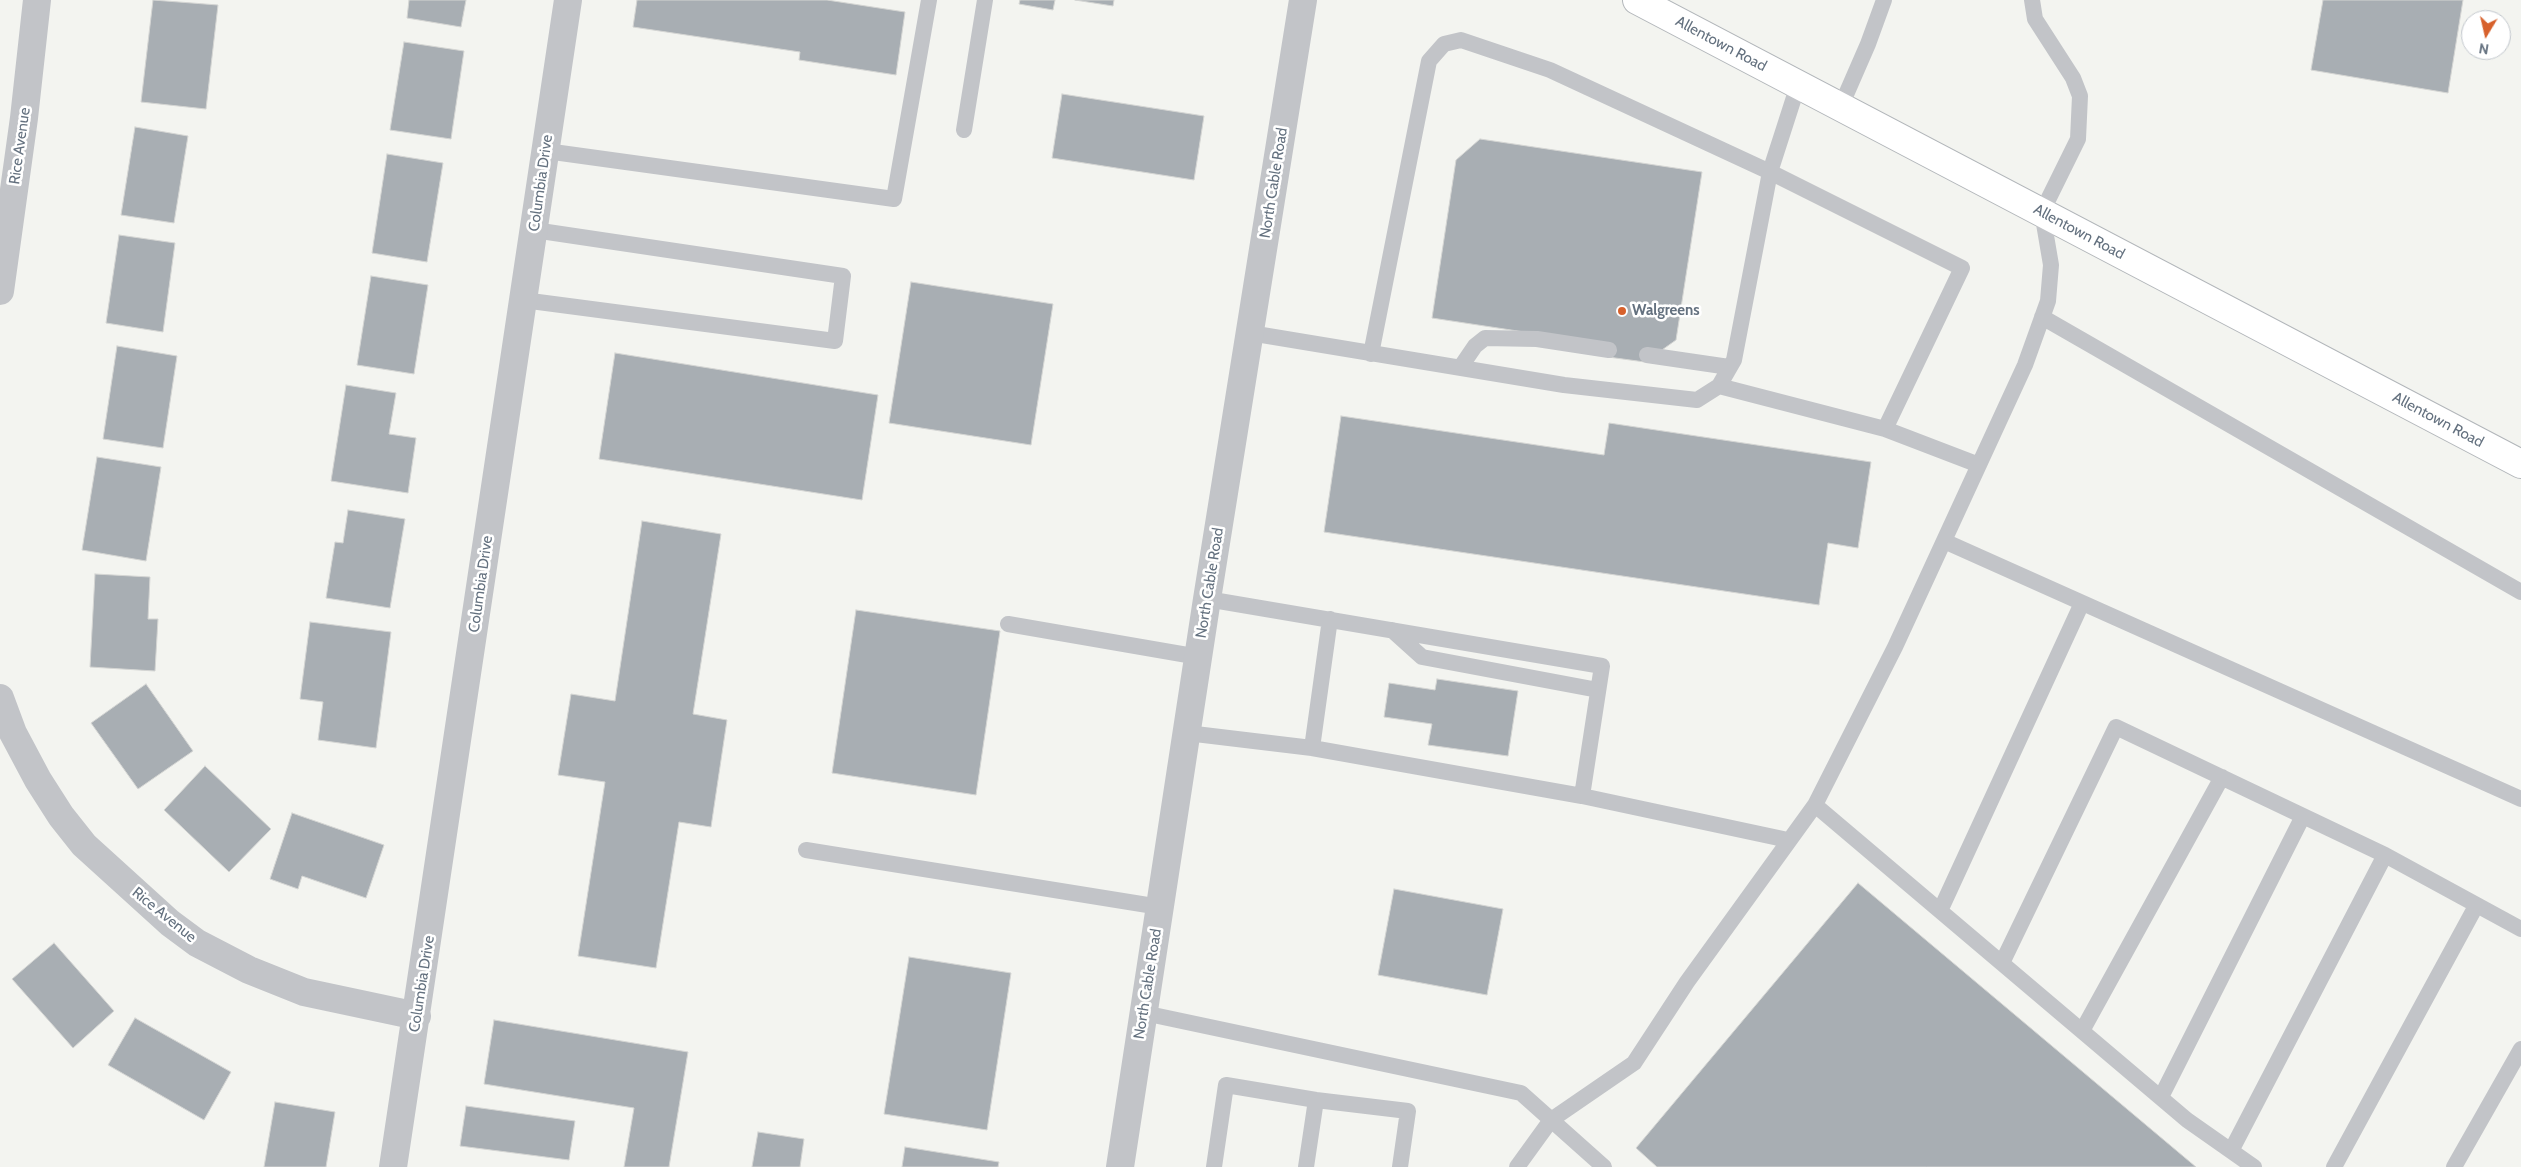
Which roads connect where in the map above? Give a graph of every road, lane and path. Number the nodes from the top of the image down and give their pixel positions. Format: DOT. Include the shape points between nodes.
graph roads {
  1 [pos="37,0"];
  2 [pos="568,0"];
  3 [pos="930,0"];
  4 [pos="985,0"];
  5 [pos="1303,0"];
  6 [pos="1637,0"];
  7 [pos="1884,0"];
  8 [pos="2032,0"];
  9 [pos="1798,85"];
  10 [pos="1841,106"];
  11 [pos="964,130"];
  12 [pos="546,151"];
  13 [pos="1770,172"];
  14 [pos="2042,212"];
  15 [pos="534,230"];
  16 [pos="0,292"];
  17 [pos="524,300"];
  18 [pos="2042,316"];
  19 [pos="1250,333"];
  20 [pos="1609,350"];
  21 [pos="1371,354"];
  22 [pos="1647,355"];
  23 [pos="1729,367"];
  24 [pos="1460,368"];
  25 [pos="1718,386"];
  26 [pos="1885,429"];
  27 [pos="2521,464"];
  28 [pos="1979,466"];
  29 [pos="1944,541"];
  30 [pos="2521,592"];
  31 [pos="1207,599"];
  32 [pos="2082,603"];
  33 [pos="1330,619"];
  34 [pos="1008,624"];
  35 [pos="1392,630"];
  36 [pos="1200,657"];
  37 [pos="1598,690"];
  38 [pos="0,698"];
  39 [pos="1188,733"];
  40 [pos="1312,748"];
  41 [pos="2222,777"];
  42 [pos="1582,796"];
  43 [pos="2521,799"];
  44 [pos="1815,805"];
  45 [pos="2303,816"];
  46 [pos="1788,840"];
  47 [pos="806,850"];
  48 [pos="2385,855"];
  49 [pos="2476,906"];
  50 [pos="1160,907"];
  51 [pos="1940,911"];
  52 [pos="2521,929"];
  53 [pos="2002,962"];
  54 [pos="1144,1013"];
  55 [pos="417,1016"];
  56 [pos="2082,1031"];
  57 [pos="2521,1049"];
  58 [pos="2161,1097"];
  59 [pos="1316,1100"];
  60 [pos="1551,1120"];
  61 [pos="2231,1151"];
  62 [pos="393,1167"];
  63 [pos="1120,1167"];
  64 [pos="1214,1167"];
  65 [pos="1306,1167"];
  66 [pos="1400,1167"];
  67 [pos="1518,1167"];
  68 [pos="1604,1167"];
  69 [pos="2254,1167"];
  70 [pos="2334,1167"];
  71 [pos="2454,1167"];
  1 -- 16 [label="street, Rice Avenue"];
  2 -- 12 [label="street, Columbia Drive"];
  3 -- 12 [label="lane" via="894,199"];
  4 -- 11 [label="lane"];
  5 -- 19 [label="street, North Cable Road"];
  6 -- 9 [label="main road, Allentown Road"];
  7 -- 10 [label="lane"];
  8 -- 14 [label="lane" via="2035,19 2073,78 2080,96 2078,140"];
  9 -- 10 [label="main road, Allentown Road"];
  9 -- 13 [label="lane"];
  10 -- 14 [label="main road, Allentown Road"];
  12 -- 15 [label="street, Columbia Drive"];
  13 -- 21 [label="lane" via="1550,70 1461,40 1444,44 1429,61"];
  13 -- 23 [label="lane" via="1734,360"];
  13 -- 26 [label="lane" via="1962,268"];
  14 -- 18 [label="lane" via="2051,264 2048,301"];
  14 -- 27 [label="main road, Allentown Road"];
  15 -- 17 [label="street, Columbia Drive"];
  15 -- 17 [label="lane" via="843,276 835,341"];
  17 -- 55 [label="street, Columbia Drive"];
  18 -- 28 [label="lane" via="2025,365"];
  18 -- 30 [label="lane"];
  19 -- 21 [label="lane"];
  19 -- 31 [label="street, North Cable Road"];
  20 -- 24 [label="lane" via="1537,339 1485,338 1475,346"];
  21 -- 24 [label="lane"];
  22 -- 23 [label="lane"];
  23 -- 25 [label="lane"];
  24 -- 25 [label="lane" via="1564,385 1697,400"];
  25 -- 26 [label="lane"];
  26 -- 28 [label="lane"];
  28 -- 29 [label="lane"];
  29 -- 32 [label="lane"];
  29 -- 44 [label="lane" via="1896,646"];
  31 -- 33 [label="lane"];
  31 -- 36 [label="street, North Cable Road"];
  32 -- 43 [label="lane"];
  32 -- 51 [label="lane"];
  33 -- 35 [label="lane"];
  33 -- 40 [label="lane"];
  34 -- 36 [label="lane"];
  35 -- 37 [label="lane" via="1422,657"];
  35 -- 37 [label="lane" via="1602,666"];
  36 -- 39 [label="street, North Cable Road"];
  37 -- 42 [label="lane"];
  38 -- 55 [label="street, Rice Avenue" via="38,780 62,816 84,845 170,923 198,943 248,970 304,992"];
  39 -- 40 [label="lane"];
  39 -- 50 [label="street, North Cable Road"];
  40 -- 42 [label="lane"];
  41 -- 45 [label="lane"];
  41 -- 53 [label="lane" via="2116,727"];
  41 -- 56 [label="lane"];
  42 -- 46 [label="lane"];
  44 -- 46 [label="lane"];
  44 -- 51 [label="lane"];
  45 -- 48 [label="lane"];
  45 -- 58 [label="lane"];
  46 -- 60 [label="lane" via="1634,1063"];
  47 -- 50 [label="lane"];
  48 -- 49 [label="lane"];
  48 -- 61 [label="lane"];
  49 -- 52 [label="lane"];
  49 -- 70 [label="lane"];
  50 -- 54 [label="street, North Cable Road"];
  51 -- 53 [label="lane"];
  53 -- 56 [label="lane"];
  54 -- 60 [label="lane" via="1521,1093"];
  54 -- 63 [label="street, North Cable Road"];
  55 -- 62 [label="street, Columbia Drive"];
  56 -- 58 [label="lane"];
  57 -- 71 [label="lane"];
  58 -- 61 [label="lane"];
  59 -- 64 [label="lane" via="1226,1085"];
  59 -- 65 [label="lane"];
  59 -- 66 [label="lane" via="1408,1111"];
  60 -- 67 [label="lane"];
  60 -- 68 [label="lane"];
  61 -- 69 [label="lane"];
}
